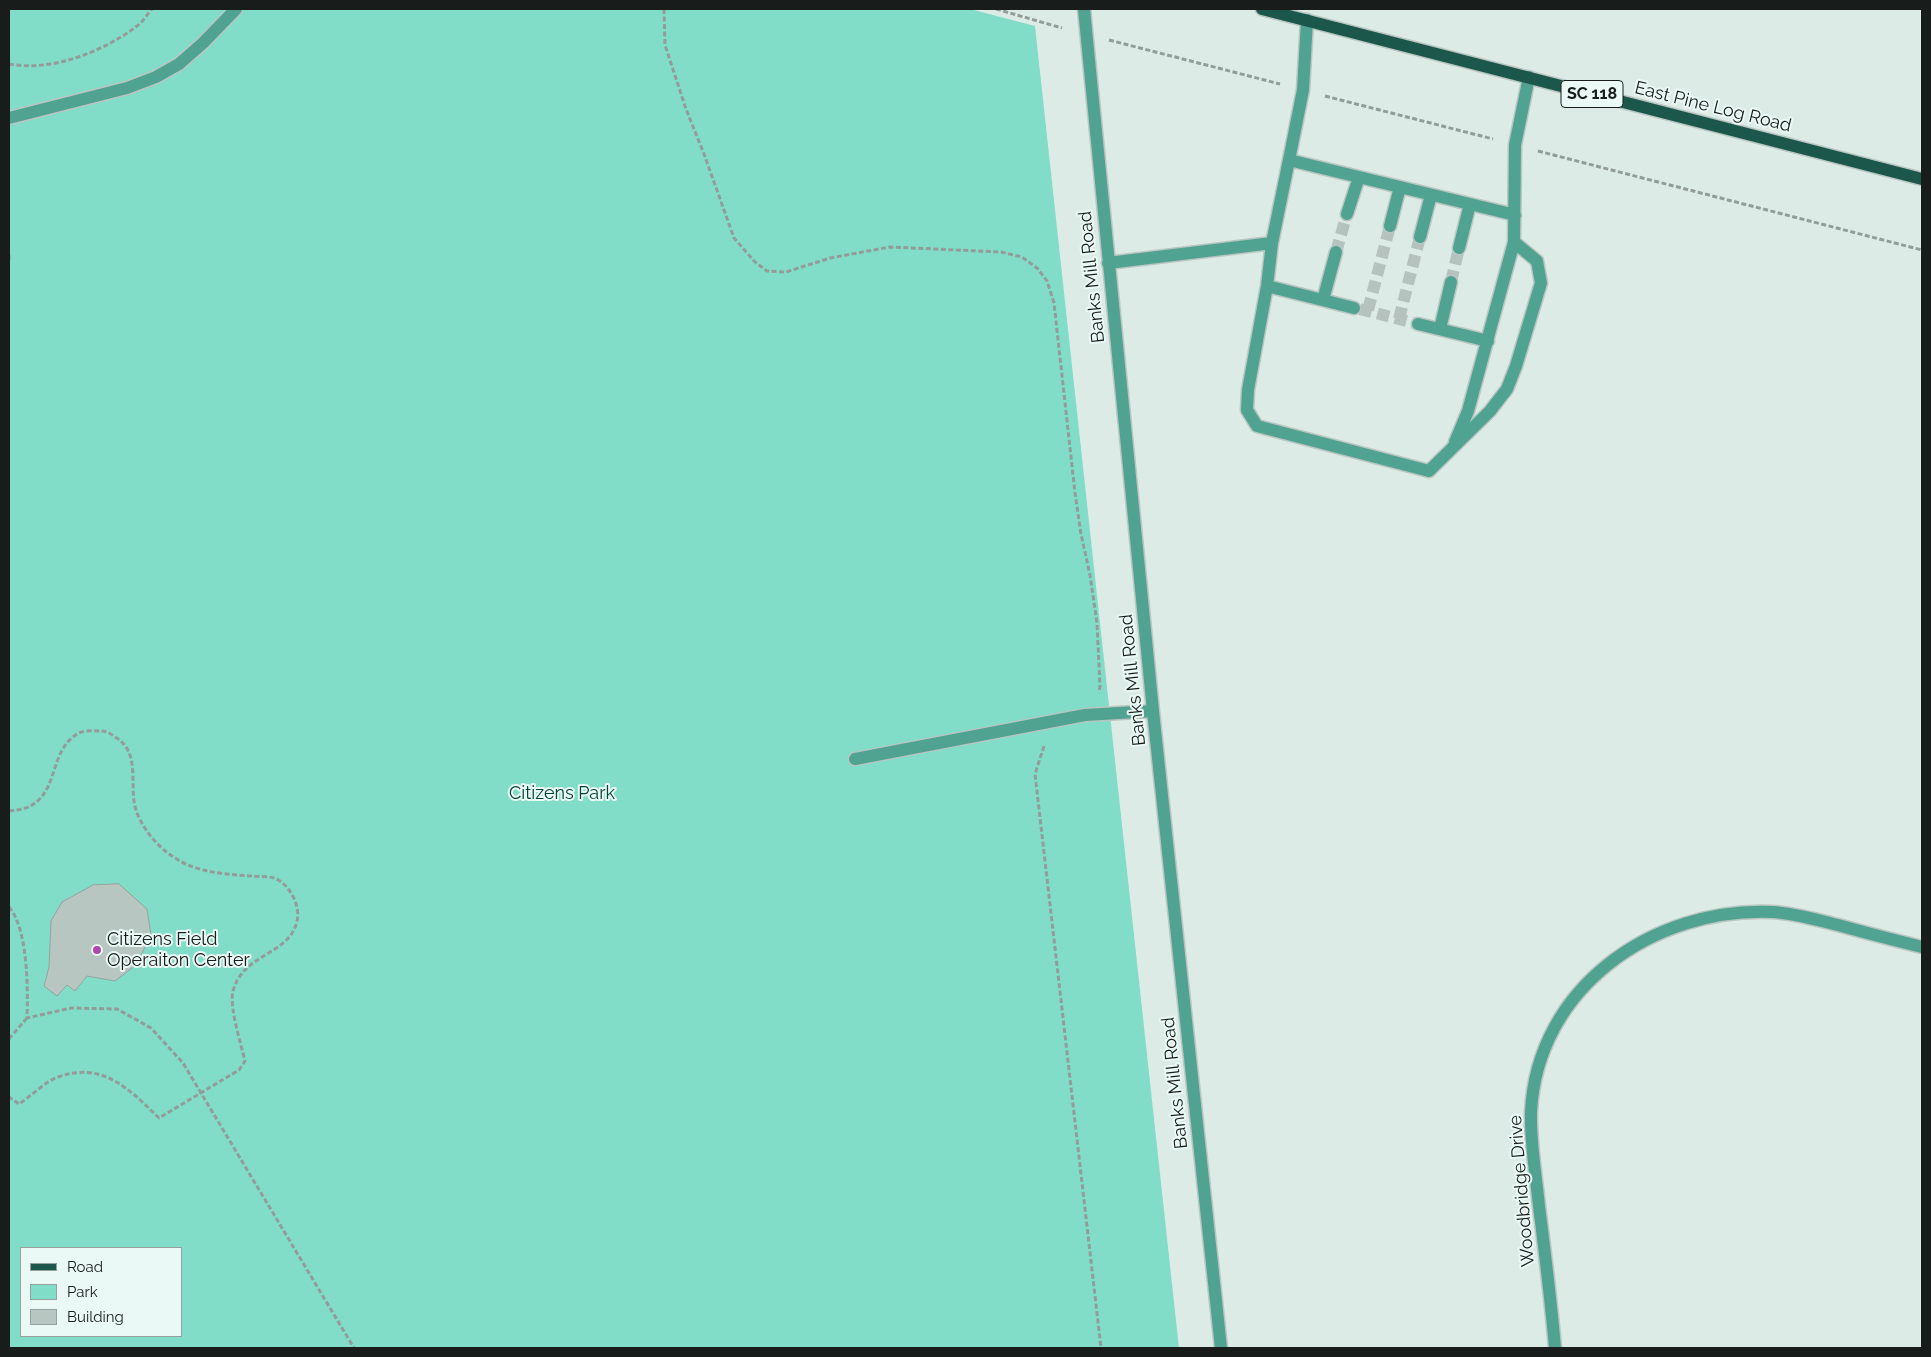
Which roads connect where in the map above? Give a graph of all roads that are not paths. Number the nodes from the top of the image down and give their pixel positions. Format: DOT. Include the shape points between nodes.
graph roads {
  1 [pos="236,9"];
  2 [pos="1084,9"];
  3 [pos="1262,9"];
  4 [pos="1307,20"];
  5 [pos="1529,78"];
  6 [pos="9,118"];
  7 [pos="1289,160"];
  8 [pos="1359,177"];
  9 [pos="1922,179"];
  10 [pos="1400,187"];
  11 [pos="1431,195"];
  12 [pos="1470,204"];
  13 [pos="1347,214"];
  14 [pos="1514,215"];
  15 [pos="1390,226"];
  16 [pos="1420,237"];
  17 [pos="1514,242"];
  18 [pos="1272,243"];
  19 [pos="1459,248"];
  20 [pos="1336,252"];
  21 [pos="1108,263"];
  22 [pos="1451,282"];
  23 [pos="1267,286"];
  24 [pos="1323,300"];
  25 [pos="1354,308"];
  26 [pos="1418,324"];
  27 [pos="1440,329"];
  28 [pos="1488,341"];
  29 [pos="1452,449"];
  30 [pos="1153,711"];
  31 [pos="854,759"];
  32 [pos="1922,947"];
  33 [pos="1221,1348"];
  34 [pos="1555,1348"];
  1 -- 6 [label="street" via="179,64 156,77 127,88"];
  2 -- 21 [label="street, Banks Mill Road"];
  3 -- 4 [label="main road, East Pine Log Road / SC 118"];
  4 -- 5 [label="main road, East Pine Log Road / SC 118"];
  4 -- 7 [label="street" via="1303,90"];
  5 -- 9 [label="main road, East Pine Log Road / SC 118"];
  5 -- 14 [label="street" via="1515,145"];
  7 -- 8 [label="street"];
  7 -- 18 [label="street"];
  8 -- 10 [label="street"];
  8 -- 13 [label="street"];
  10 -- 11 [label="street"];
  10 -- 15 [label="street"];
  11 -- 12 [label="street"];
  11 -- 16 [label="street"];
  12 -- 14 [label="street"];
  12 -- 19 [label="street"];
  14 -- 17 [label="street"];
  17 -- 28 [label="street"];
  17 -- 29 [label="street" via="1537,261 1541,283 1532,316 1506,389 1490,411"];
  18 -- 21 [label="street"];
  18 -- 23 [label="street"];
  20 -- 24 [label="street"];
  21 -- 30 [label="street, Banks Mill Road"];
  22 -- 27 [label="street"];
  23 -- 24 [label="street"];
  23 -- 29 [label="street" via="1248,390 1247,410 1257,426 1429,471"];
  24 -- 25 [label="street"];
  26 -- 27 [label="street"];
  27 -- 28 [label="street"];
  28 -- 29 [label="street" via="1468,411"];
  30 -- 31 [label="street" via="1085,715"];
  30 -- 33 [label="street, Banks Mill Road"];
  32 -- 34 [label="street, Woodbridge Drive" via="1803,916 1774,912 1712,915 1655,934 1611,961 1589,981 1570,1004 1543,1054 1532,1111 1532,1146"];
}
